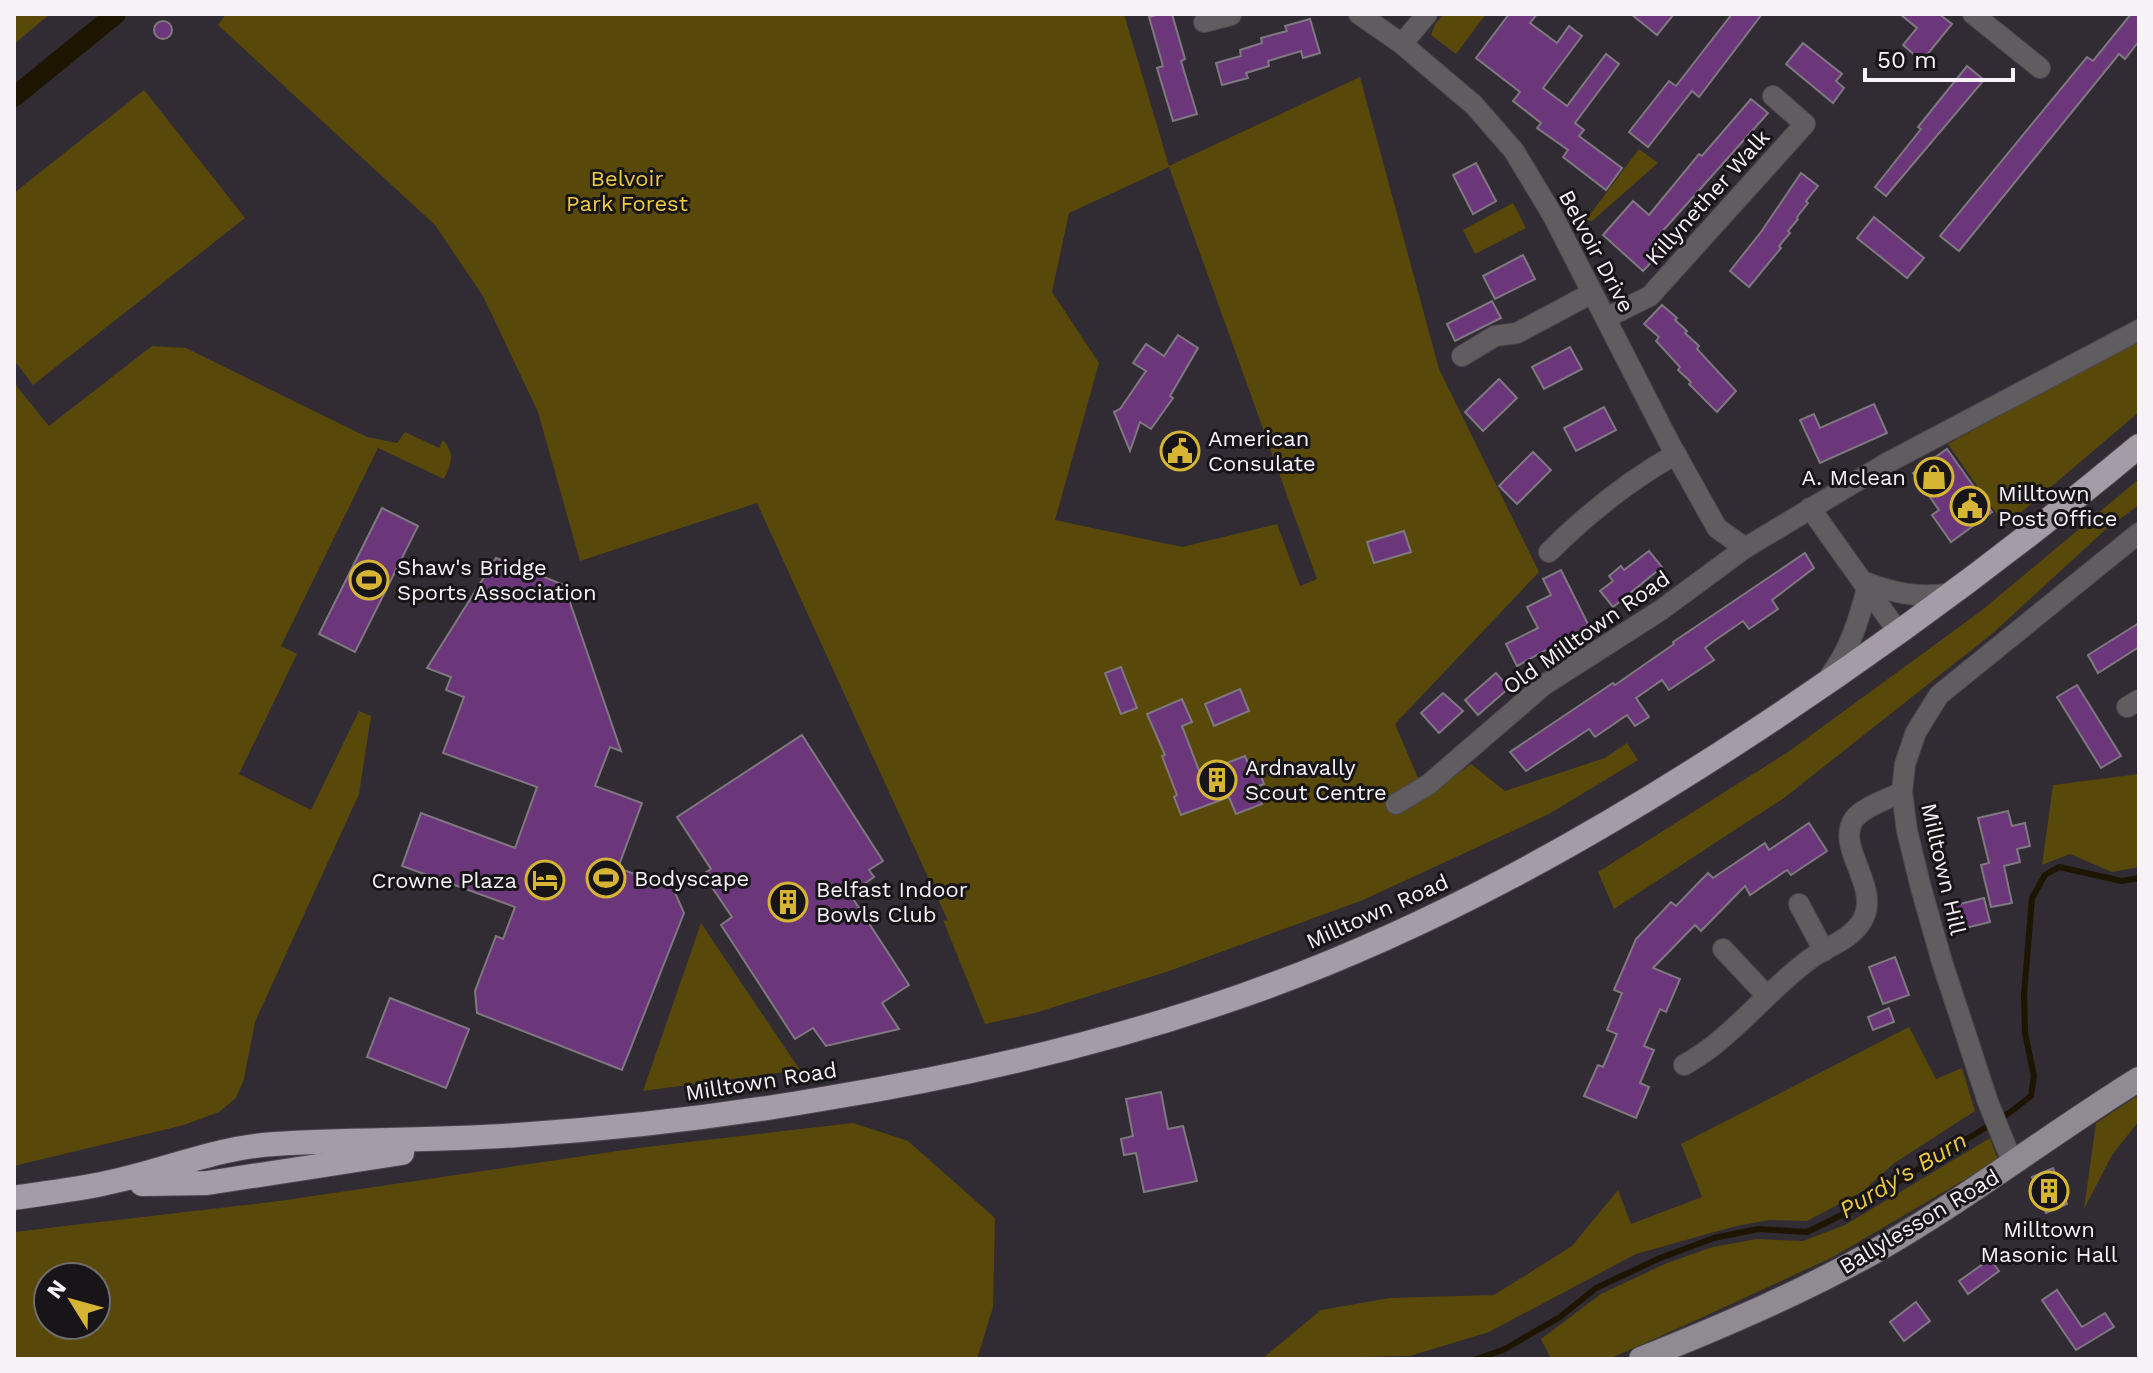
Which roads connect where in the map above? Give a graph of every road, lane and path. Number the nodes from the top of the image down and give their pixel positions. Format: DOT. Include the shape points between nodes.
graph roads {
  1 [pos="1232,14"];
  2 [pos="1359,14"];
  3 [pos="1427,14"];
  4 [pos="1973,14"];
  5 [pos="1204,22"];
  6 [pos="1402,44"];
  7 [pos="2040,68"];
  8 [pos="1773,96"];
  9 [pos="1592,293"];
  10 [pos="1606,318"];
  11 [pos="2139,330"];
  12 [pos="1462,356"];
  13 [pos="2139,446"];
  14 [pos="1676,454"];
  15 [pos="1810,508"];
  16 [pos="2139,533"];
  17 [pos="1745,548"];
  18 [pos="1549,552"];
  19 [pos="1865,584"];
  20 [pos="1955,592"];
  21 [pos="1899,633"];
  22 [pos="1823,686"];
  23 [pos="1902,792"];
  24 [pos="1396,804"];
  25 [pos="1799,904"];
  26 [pos="1723,949"];
  27 [pos="1824,951"];
  28 [pos="1767,996"];
  29 [pos="1684,1065"];
  30 [pos="2139,1079"];
  31 [pos="2009,1154"];
  32 [pos="14,1198"];
  33 [pos="1641,1359"];
  1 -- 5 [label="street"];
  2 -- 6 [label="street, Belvoir Drive"];
  3 -- 6 [label="street"];
  4 -- 7 [label="street"];
  6 -- 9 [label="street, Belvoir Drive" via="1474,105 1514,151"];
  8 -- 10 [label="street, Killynether Walk" via="1805,124 1650,296"];
  9 -- 10 [label="street, Belvoir Drive"];
  9 -- 12 [label="street"];
  10 -- 14 [label="street, Belvoir Drive"];
  11 -- 15 [label="street, Old Milltown Road"];
  13 -- 20 [label="highway, Milltown Road"];
  14 -- 17 [label="street, Belvoir Drive" via="1717,528"];
  14 -- 18 [label="street" via="1610,496"];
  15 -- 17 [label="street, Old Milltown Road"];
  15 -- 19 [label="street"];
  16 -- 23 [label="street, Milltown Hill" via="1939,695 1916,732"];
  17 -- 24 [label="street, Old Milltown Road" via="1544,685 1429,784"];
  19 -- 20 [label="street" via="1919,597"];
  19 -- 21 [label="street"];
  19 -- 22 [label="street" via="1854,634"];
  20 -- 21 [label="highway, Milltown Road"];
  21 -- 22 [label="highway, Milltown Road"];
  22 -- 32 [label="highway, Milltown Road" via="1667,789 1508,879 1404,929 1243,995 1053,1051 899,1086 655,1124 516,1136 270,1144 103,1184"];
  23 -- 27 [label="street" via="1855,819 1850,844 1868,903 1860,925"];
  23 -- 31 [label="street, Milltown Hill" via="1907,831 1942,962"];
  25 -- 27 [label="street"];
  26 -- 28 [label="street"];
  27 -- 28 [label="street"];
  28 -- 29 [label="street" via="1714,1047"];
  30 -- 31 [label="main road, Ballylesson Road"];
  31 -- 33 [label="main road, Ballylesson Road" via="1884,1246"];
}
